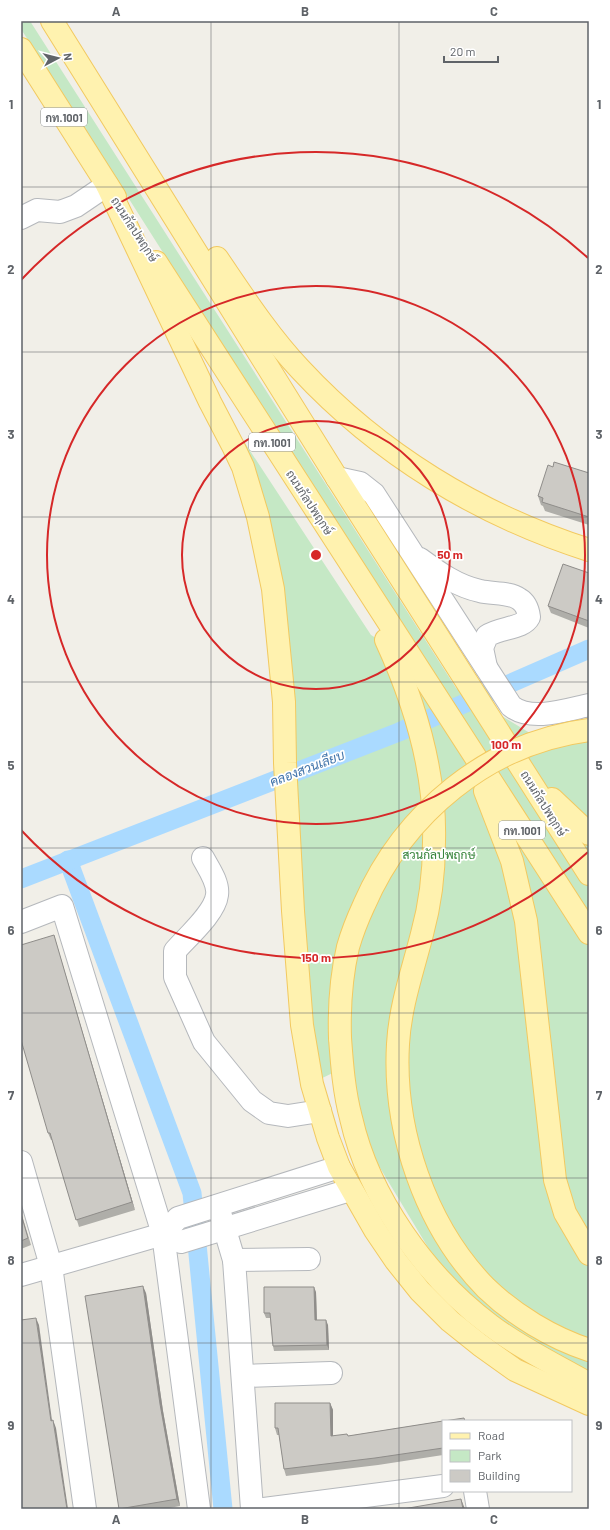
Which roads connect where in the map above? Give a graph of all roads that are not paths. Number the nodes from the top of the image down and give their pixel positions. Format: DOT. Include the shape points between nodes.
graph roads {
  1 [pos="52,21"];
  2 [pos="21,49"];
  3 [pos="27,70"];
  4 [pos="86,75"];
  5 [pos="107,185"];
  6 [pos="21,218"];
  7 [pos="337,478"];
  8 [pos="589,550"];
  9 [pos="411,553"];
  10 [pos="346,558"];
  11 [pos="490,676"];
  12 [pos="589,705"];
  13 [pos="589,730"];
  14 [pos="460,734"];
  15 [pos="526,774"];
  16 [pos="589,834"];
  17 [pos="589,848"];
  18 [pos="203,858"];
  19 [pos="589,874"];
  20 [pos="21,922"];
  21 [pos="589,933"];
  22 [pos="320,1111"];
  23 [pos="21,1162"];
  24 [pos="339,1167"];
  25 [pos="350,1190"];
  26 [pos="211,1207"];
  27 [pos="217,1231"];
  28 [pos="172,1238"];
  29 [pos="589,1254"];
  30 [pos="309,1259"];
  31 [pos="234,1260"];
  32 [pos="51,1266"];
  33 [pos="21,1275"];
  34 [pos="589,1350"];
  35 [pos="331,1373"];
  36 [pos="243,1376"];
  37 [pos="589,1384"];
  38 [pos="589,1404"];
  39 [pos="442,1486"];
  40 [pos="475,1492"];
  41 [pos="85,1509"];
  42 [pos="198,1509"];
  43 [pos="252,1509"];
  44 [pos="264,1509"];
  45 [pos="478,1509"];
  1 -- 4 [label="main road, ถนนกัลปพฤกษ์ / กท.1001"];
  2 -- 3 [label="main road, ถนนกัลปพฤกษ์ / กท.1001"];
  3 -- 5 [label="main road, ถนนกัลปพฤกษ์ / กท.1001"];
  4 -- 7 [label="main road, ถนนกัลปพฤกษ์ / กท.1001"];
  4 -- 8 [label="main road" via="168,186 262,323 322,392 390,450 424,475 535,530"];
  5 -- 6 [label="street" via="76,206 60,212 37,210"];
  5 -- 10 [label="main road, ถนนกัลปพฤกษ์ / กท.1001"];
  5 -- 22 [label="main road" via="234,448 258,517 274,589 284,702 293,911 302,1025 312,1084"];
  7 -- 9 [label="street" via="360,483 370,490"];
  7 -- 15 [label="main road, ถนนกัลปพฤกษ์ / กท.1001"];
  9 -- 11 [label="street"];
  9 -- 11 [label="street" via="464,587 519,598 526,605 529,617 527,622 494,631 483,642 483,654"];
  10 -- 14 [label="main road, ถนนกัลปพฤกษ์ / กท.1001"];
  10 -- 34 [label="main road" via="397,662 422,740 431,784 433,858 422,932 402,1012 398,1043 398,1086 415,1170 432,1209 456,1250 487,1288 529,1321"];
  11 -- 12 [label="street" via="517,710 532,714"];
  13 -- 37 [label="main road, bridge" via="531,744 489,763 455,786 418,819 384,865 358,920 348,947 339,1005 346,1093 358,1143 375,1184 399,1226 436,1275 475,1314 510,1339"];
  14 -- 21 [label="main road, ถนนกัลปพฤกษ์ / กท.1001"];
  14 -- 29 [label="main road" via="502,831 519,888 531,956 555,1180 565,1213"];
  15 -- 16 [label="main road"];
  15 -- 17 [label="main road"];
  15 -- 19 [label="main road, ถนนกัลปพฤกษ์ / กท.1001"];
  18 -- 22 [label="street" via="214,879 217,895 211,913 175,951 174,976 204,1042 252,1101 269,1113 288,1116"];
  20 -- 28 [label="street" via="62,906"];
  22 -- 24 [label="main road"];
  23 -- 32 [label="street"];
  24 -- 25 [label="main road"];
  24 -- 26 [label="street"];
  25 -- 27 [label="street"];
  25 -- 38 [label="main road" via="396,1261 420,1291 450,1321 516,1370"];
  26 -- 27 [label="street"];
  26 -- 28 [label="street" via="178,1218"];
  27 -- 28 [label="street"];
  27 -- 31 [label="street"];
  28 -- 32 [label="street"];
  28 -- 42 [label="street"];
  30 -- 31 [label="street"];
  31 -- 36 [label="street"];
  32 -- 33 [label="street"];
  32 -- 41 [label="street"];
  35 -- 36 [label="street"];
  36 -- 43 [label="street"];
  39 -- 44 [label="street"];
  40 -- 45 [label="street"];
}
